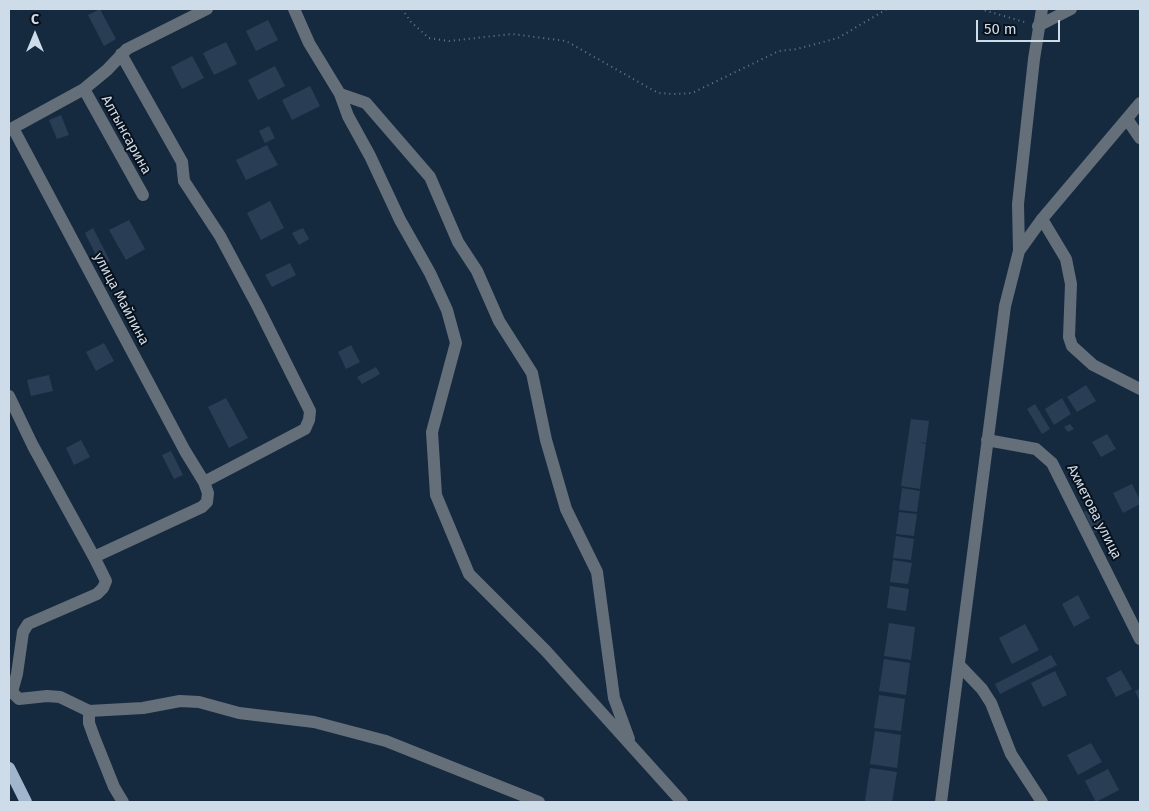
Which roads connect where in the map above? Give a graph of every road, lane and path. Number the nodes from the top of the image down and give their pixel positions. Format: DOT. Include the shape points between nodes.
graph roads {
  1 [pos="207,9"];
  2 [pos="294,9"];
  3 [pos="402,9"];
  4 [pos="887,9"];
  5 [pos="980,9"];
  6 [pos="1042,9"];
  7 [pos="1071,9"];
  8 [pos="1038,26"];
  9 [pos="121,54"];
  10 [pos="84,89"];
  11 [pos="340,94"];
  12 [pos="1140,103"];
  13 [pos="1127,119"];
  14 [pos="11,129"];
  15 [pos="1140,138"];
  16 [pos="143,195"];
  17 [pos="1042,219"];
  18 [pos="1019,251"];
  19 [pos="1140,389"];
  20 [pos="9,396"];
  21 [pos="987,440"];
  22 [pos="204,482"];
  23 [pos="94,557"];
  24 [pos="1140,639"];
  25 [pos="959,665"];
  26 [pos="10,693"];
  27 [pos="89,711"];
  28 [pos="631,746"];
  29 [pos="9,768"];
  30 [pos="26,802"];
  31 [pos="123,802"];
  32 [pos="539,802"];
  33 [pos="682,802"];
  34 [pos="941,802"];
  35 [pos="1042,802"];
  1 -- 9 [label="street"];
  2 -- 11 [label="street" via="309,44"];
  3 -- 4 [label="path" via="429,38 449,41 512,34 566,41 658,93 676,94 692,93 779,50 797,49 838,38"];
  5 -- 8 [label="path"];
  6 -- 8 [label="street"];
  7 -- 8 [label="street"];
  8 -- 18 [label="street" via="1018,204"];
  9 -- 10 [label="street"];
  9 -- 22 [label="street" via="182,162 184,181 220,236 310,411 305,429"];
  10 -- 14 [label="street"];
  10 -- 16 [label="street, Алтынсарина"];
  11 -- 28 [label="street" via="366,103 430,177 458,242 477,271 499,321 532,373 546,440 566,509 596,572 614,698"];
  11 -- 28 [label="street" via="400,220 430,273 447,310 456,343 432,432 436,495 469,574 546,651"];
  12 -- 13 [label="street"];
  13 -- 15 [label="street"];
  13 -- 17 [label="street"];
  14 -- 22 [label="street, улица Майлина"];
  17 -- 18 [label="street"];
  17 -- 19 [label="street" via="1066,259 1071,284 1069,337 1072,346 1093,365"];
  18 -- 21 [label="street" via="1005,306"];
  20 -- 23 [label="street"];
  21 -- 24 [label="street, Ахметова улица" via="1036,449 1052,463"];
  21 -- 25 [label="street"];
  22 -- 23 [label="street" via="208,493 207,502 202,507"];
  23 -- 26 [label="street" via="106,581 104,588 28,624 23,632 17,674"];
  25 -- 34 [label="street"];
  25 -- 35 [label="street" via="991,703 1011,754"];
  26 -- 27 [label="street" via="19,699 60,697"];
  27 -- 31 [label="street" via="94,738"];
  27 -- 32 [label="street" via="143,708 180,701 199,702 239,713 314,722 386,741"];
  28 -- 33 [label="street"];
  29 -- 30 [label="main road"];
}
